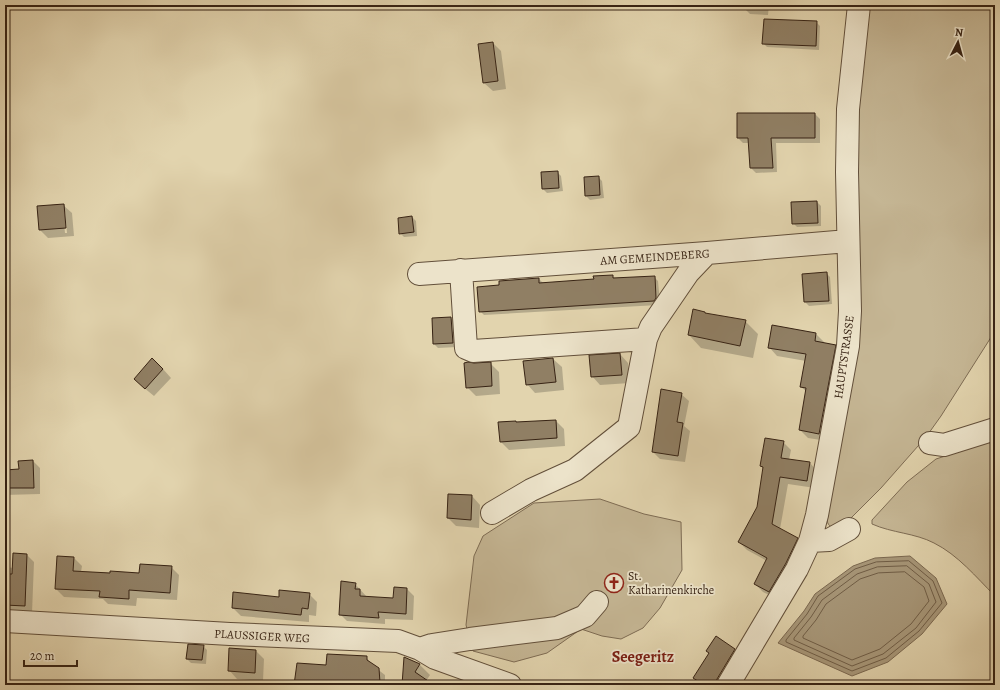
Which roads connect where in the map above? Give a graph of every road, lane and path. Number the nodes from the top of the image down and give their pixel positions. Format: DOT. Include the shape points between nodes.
graph roads {
  1 [pos="859,5"];
  2 [pos="848,241"];
  3 [pos="707,253"];
  4 [pos="461,270"];
  5 [pos="419,274"];
  6 [pos="646,339"];
  7 [pos="995,429"];
  8 [pos="930,443"];
  9 [pos="492,513"];
  10 [pos="849,529"];
  11 [pos="810,541"];
  12 [pos="597,602"];
  13 [pos="5,621"];
  14 [pos="420,649"];
  15 [pos="510,685"];
  16 [pos="728,685"];
  1 -- 2 [label="street, HAUPTSTRASSE" via="848,109"];
  2 -- 3 [label="street, AM GEMEINDEBERG"];
  2 -- 11 [label="street, HAUPTSTRASSE" via="848,346"];
  3 -- 4 [label="street, AM GEMEINDEBERG"];
  3 -- 6 [label="street" via="688,272 651,327"];
  4 -- 5 [label="street, AM GEMEINDEBERG"];
  4 -- 6 [label="street" via="466,348 473,351"];
  6 -- 9 [label="street" via="629,427 575,470 531,490"];
  7 -- 8 [label="street" via="944,445"];
  10 -- 11 [label="street" via="829,540"];
  11 -- 16 [label="street, HAUPTSTRASSE" via="797,569"];
  12 -- 14 [label="street" via="585,616 557,628 432,645"];
  13 -- 14 [label="street, PLAUSSIGER WEG" via="398,641"];
  14 -- 15 [label="street, PLAUSSIGER WEG" via="435,658"];
}
